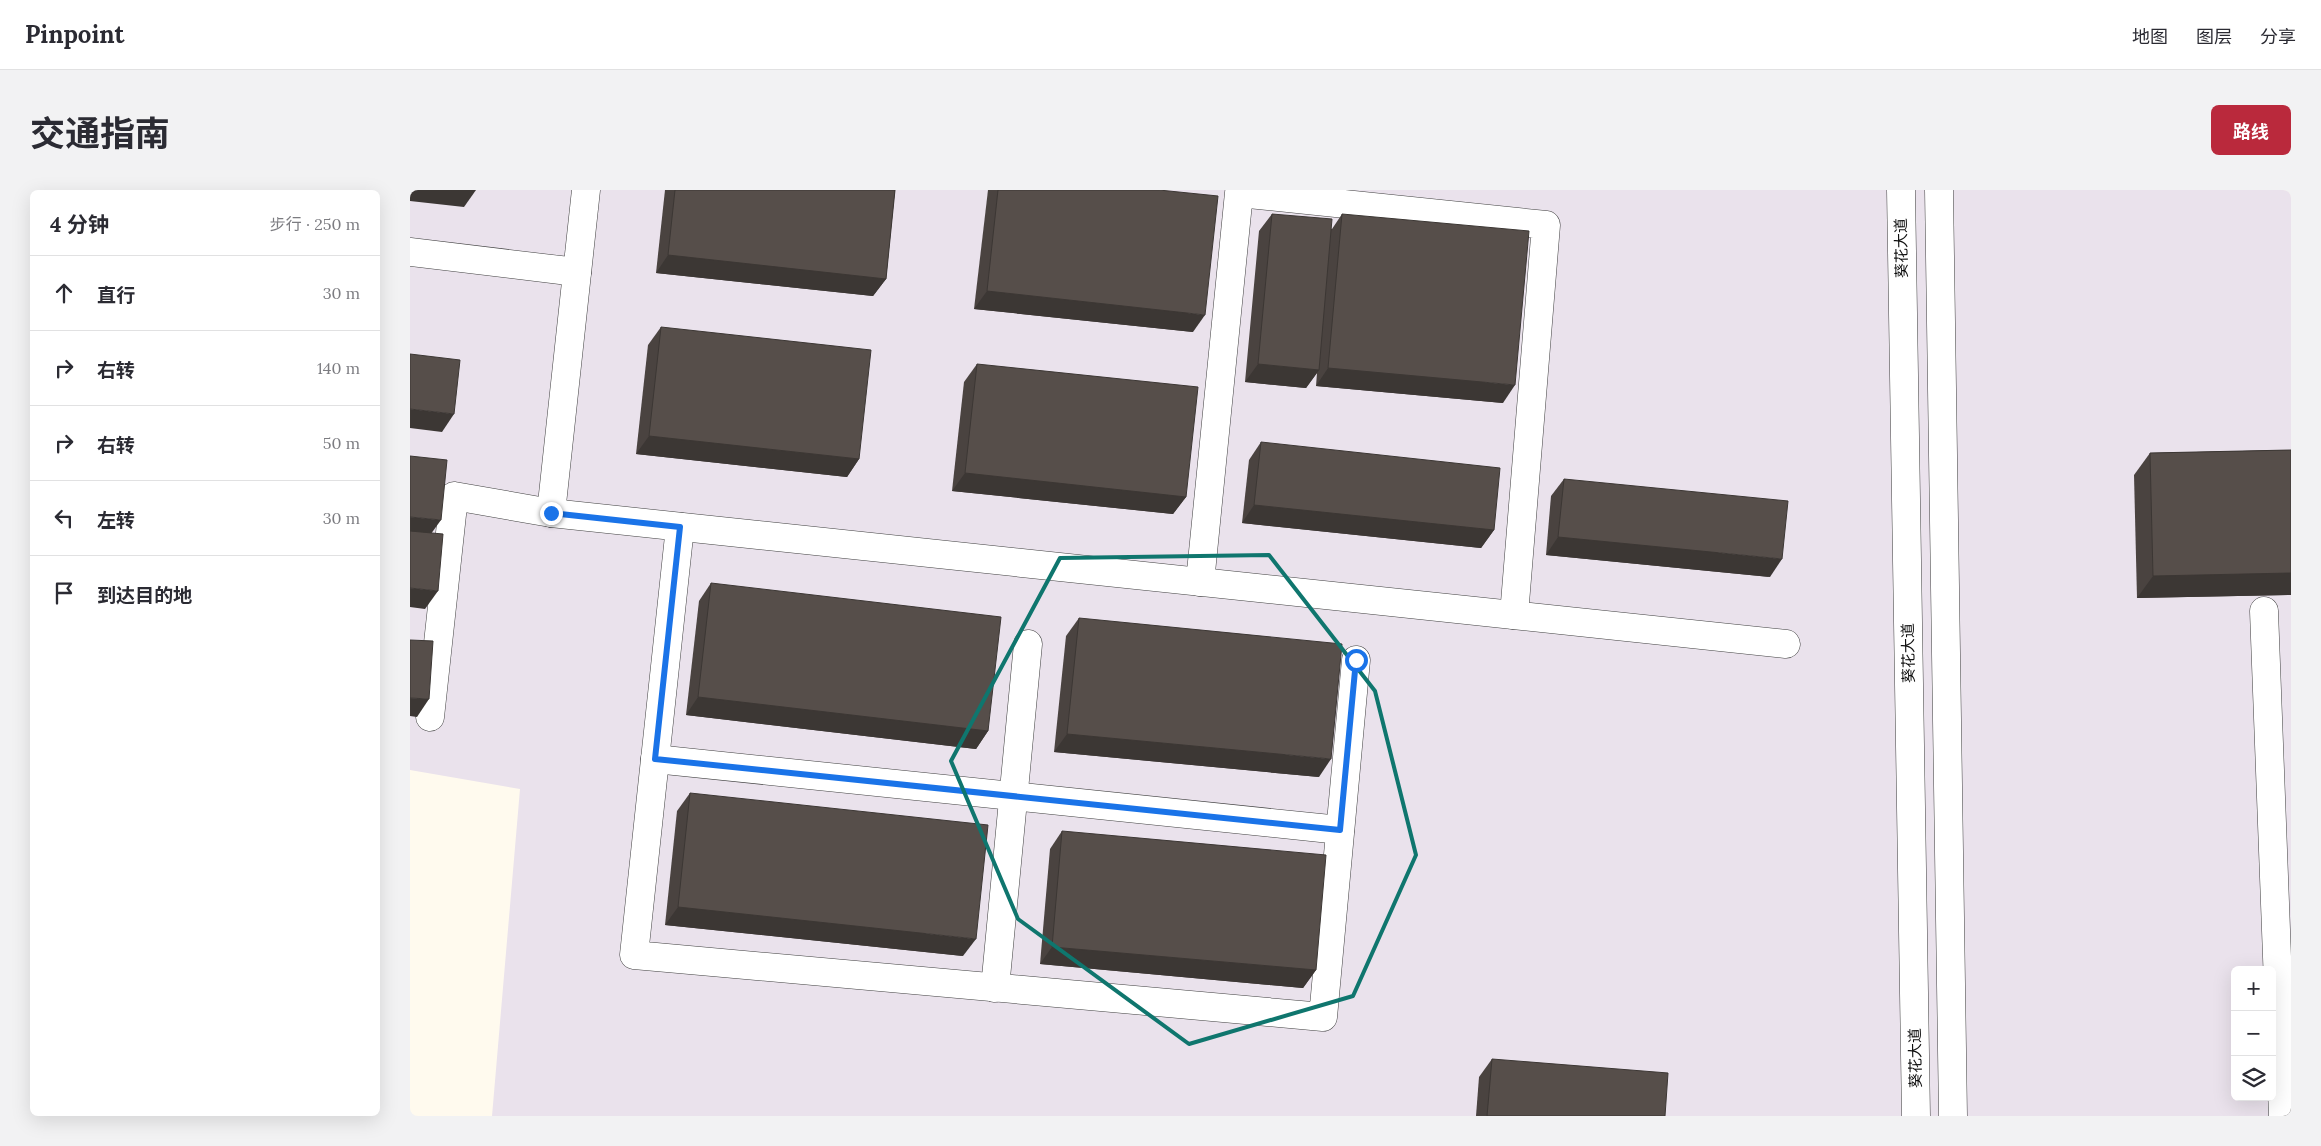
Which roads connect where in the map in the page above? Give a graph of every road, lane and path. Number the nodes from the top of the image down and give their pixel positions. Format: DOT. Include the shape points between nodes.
graph roads {
  1 [pos="586,190"];
  2 [pos="1901,190"];
  3 [pos="1939,190"];
  4 [pos="410,252"];
  5 [pos="577,272"];
  6 [pos="551,513"];
  7 [pos="680,527"];
  8 [pos="1200,582"];
  9 [pos="2264,611"];
  10 [pos="1514,615"];
  11 [pos="1028,644"];
  12 [pos="1786,644"];
  13 [pos="1356,660"];
  14 [pos="430,717"];
  15 [pos="655,759"];
  16 [pos="1014,796"];
  17 [pos="1340,830"];
  18 [pos="995,988"];
  19 [pos="1916,1116"];
  20 [pos="1953,1116"];
  21 [pos="2283,1116"];
  1 -- 5 [label="street"];
  2 -- 19 [label="street, 葵花大道"];
  3 -- 20 [label="street"];
  4 -- 5 [label="street"];
  5 -- 6 [label="street"];
  6 -- 7 [label="street"];
  6 -- 14 [label="street" via="454,496"];
  7 -- 8 [label="street"];
  7 -- 15 [label="street"];
  8 -- 10 [label="street"];
  8 -- 10 [label="street" via="1239,193 1546,225"];
  9 -- 21 [label="street"];
  10 -- 12 [label="street"];
  11 -- 16 [label="street"];
  13 -- 17 [label="street"];
  15 -- 16 [label="street"];
  15 -- 18 [label="street" via="634,954"];
  16 -- 17 [label="street"];
  16 -- 18 [label="street"];
  17 -- 18 [label="street" via="1322,1018"];
}
